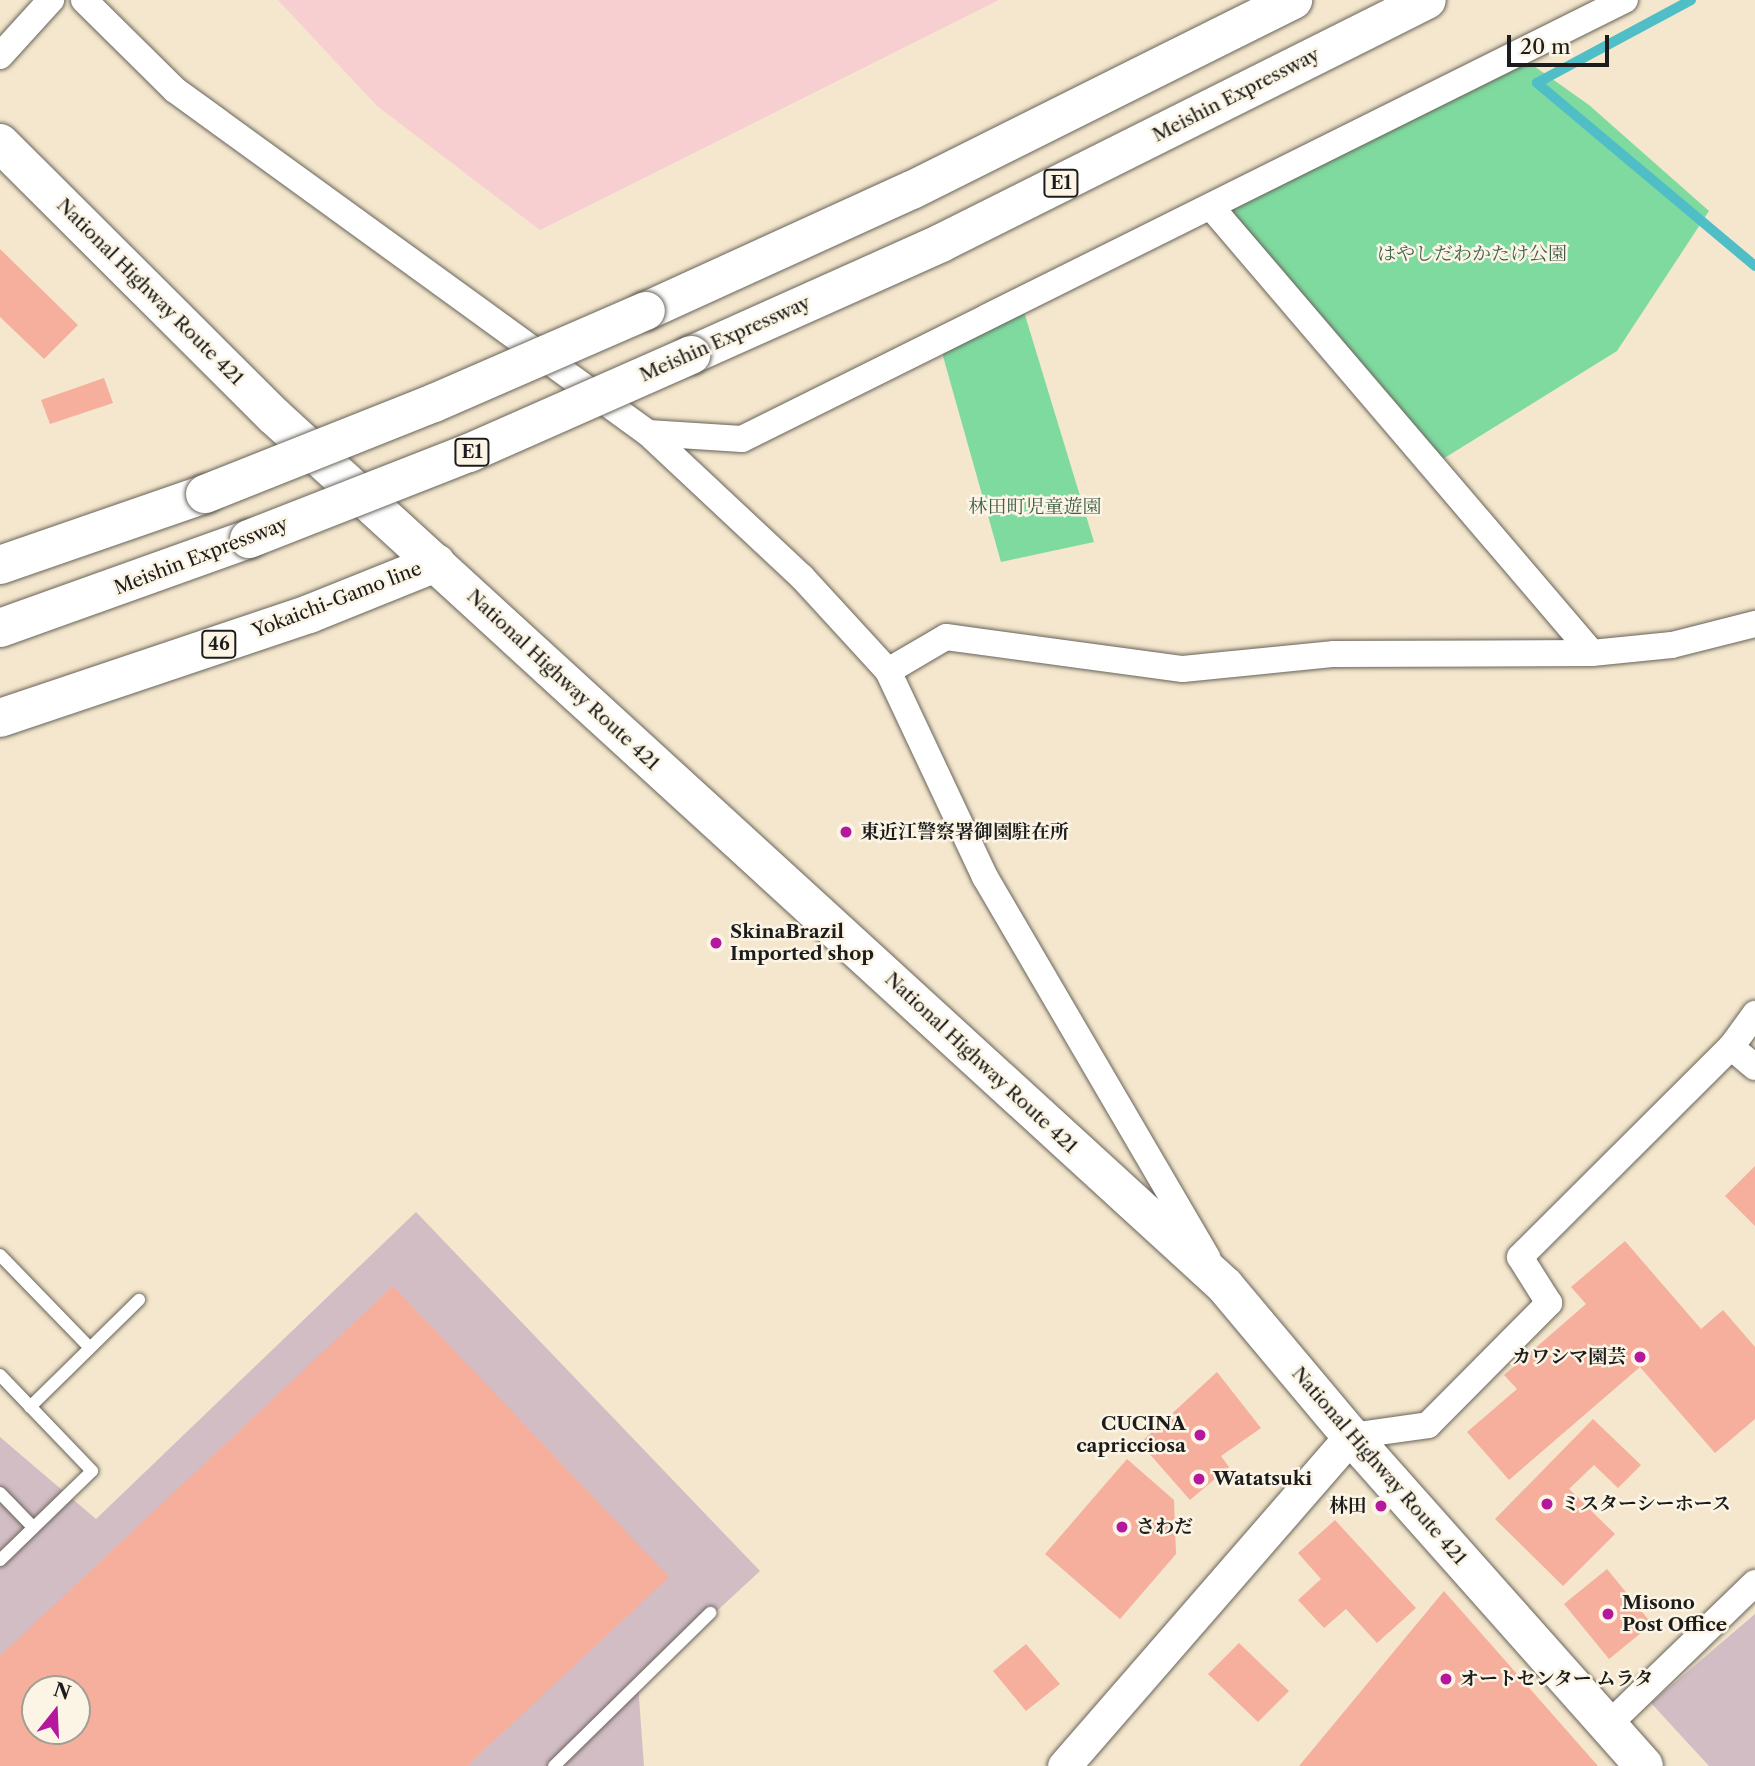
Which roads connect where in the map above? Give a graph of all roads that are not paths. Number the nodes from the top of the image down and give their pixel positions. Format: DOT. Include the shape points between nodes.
graph roads {
  1 [pos="51,0"];
  2 [pos="84,0"];
  3 [pos="1293,0"];
  4 [pos="1427,0"];
  5 [pos="1625,0"];
  6 [pos="0,56"];
  7 [pos="0,143"];
  8 [pos="1212,208"];
  9 [pos="648,432"];
  10 [pos="436,563"];
  11 [pos="0,565"];
  12 [pos="1755,624"];
  13 [pos="0,628"];
  14 [pos="1592,653"];
  15 [pos="888,671"];
  16 [pos="0,718"];
  17 [pos="1755,1013"];
  18 [pos="1731,1047"];
  19 [pos="1755,1067"];
  20 [pos="0,1255"];
  21 [pos="1225,1286"];
  22 [pos="139,1300"];
  23 [pos="90,1348"];
  24 [pos="0,1375"];
  25 [pos="30,1407"];
  26 [pos="1351,1436"];
  27 [pos="0,1493"];
  28 [pos="33,1527"];
  29 [pos="0,1560"];
  30 [pos="1755,1583"];
  31 [pos="710,1613"];
  32 [pos="1609,1724"];
  33 [pos="554,1766"];
  34 [pos="1064,1766"];
  35 [pos="1644,1766"];
  1 -- 6 [label="street"];
  2 -- 9 [label="street" via="175,90"];
  3 -- 11 [label="main road, bridge" via="912,190 434,403 205,494"];
  4 -- 13 [label="main road, Meishin Expressway / E1, bridge" via="941,243 691,355 468,453"];
  5 -- 8 [label="street"];
  7 -- 10 [label="main road, National Highway Route 421" via="274,416"];
  8 -- 9 [label="street" via="742,439"];
  8 -- 14 [label="street"];
  9 -- 15 [label="street" via="802,577"];
  10 -- 16 [label="main road, Yokaichi-Gamo line / 46" via="309,614"];
  10 -- 21 [label="main road, National Highway Route 421"];
  12 -- 14 [label="street" via="1672,645"];
  14 -- 15 [label="street" via="1334,654 1183,669 946,637"];
  15 -- 21 [label="street" via="985,877"];
  17 -- 18 [label="street"];
  18 -- 19 [label="street"];
  18 -- 26 [label="street" via="1520,1257 1549,1303 1428,1425"];
  20 -- 23 [label="lane"];
  21 -- 26 [label="main road, National Highway Route 421"];
  22 -- 23 [label="lane"];
  23 -- 25 [label="lane"];
  24 -- 25 [label="lane"];
  25 -- 28 [label="lane" via="92,1471"];
  26 -- 32 [label="main road, National Highway Route 421"];
  26 -- 34 [label="street"];
  27 -- 28 [label="lane"];
  28 -- 29 [label="lane"];
  30 -- 32 [label="street"];
  31 -- 33 [label="lane"];
  32 -- 35 [label="main road, National Highway Route 421"];
}
